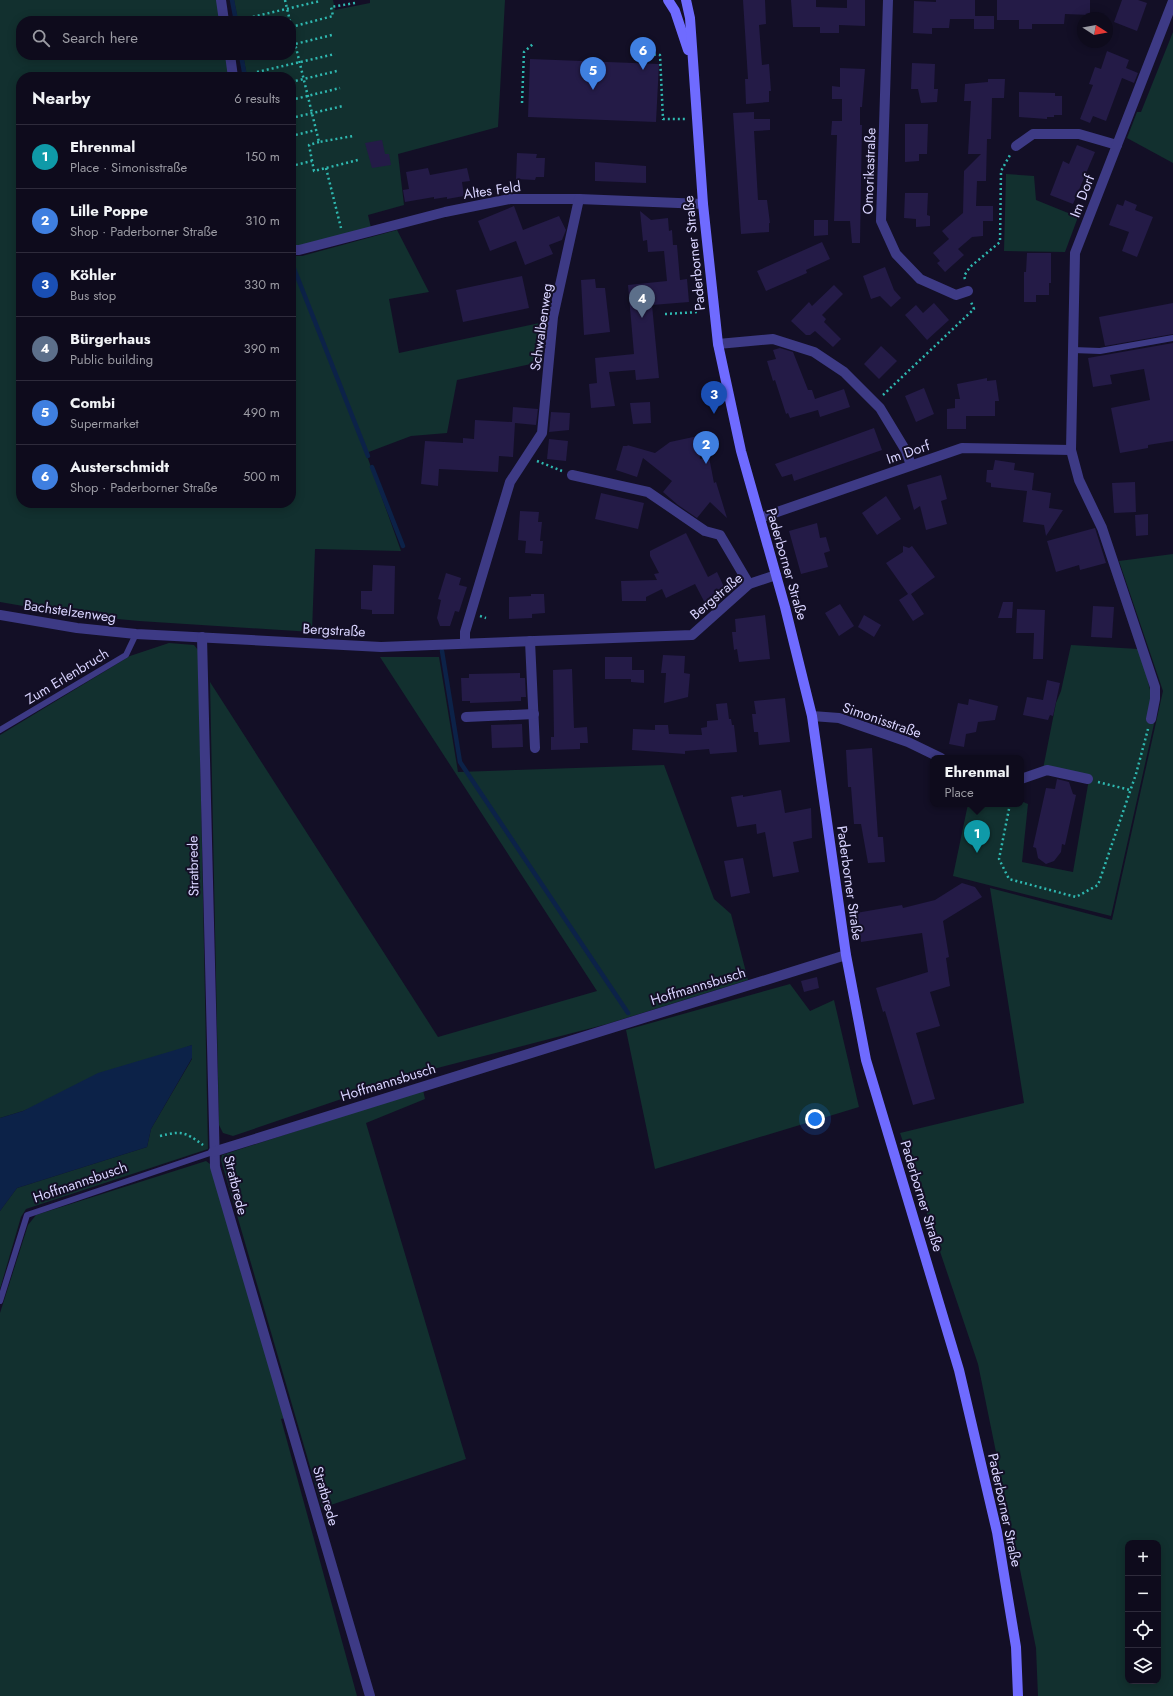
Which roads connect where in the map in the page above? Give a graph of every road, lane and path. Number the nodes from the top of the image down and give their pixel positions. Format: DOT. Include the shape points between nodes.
graph roads {
  1 [pos="221,0"];
  2 [pos="285,0"];
  3 [pos="668,0"];
  4 [pos="686,0"];
  5 [pos="888,0"];
  6 [pos="320,1"];
  7 [pos="1173,1"];
  8 [pos="355,3"];
  9 [pos="287,9"];
  10 [pos="223,16"];
  11 [pos="257,16"];
  12 [pos="289,16"];
  13 [pos="296,26"];
  14 [pos="332,35"];
  15 [pos="296,44"];
  16 [pos="533,44"];
  17 [pos="645,47"];
  18 [pos="296,48"];
  19 [pos="335,54"];
  20 [pos="231,60"];
  21 [pos="300,62"];
  22 [pos="693,67"];
  23 [pos="337,71"];
  24 [pos="232,72"];
  25 [pos="256,72"];
  26 [pos="304,79"];
  27 [pos="296,81"];
  28 [pos="340,88"];
  29 [pos="308,96"];
  30 [pos="296,99"];
  31 [pos="522,103"];
  32 [pos="342,106"];
  33 [pos="312,113"];
  34 [pos="296,117"];
  35 [pos="697,120"];
  36 [pos="316,130"];
  37 [pos="296,135"];
  38 [pos="353,136"];
  39 [pos="319,142"];
  40 [pos="1117,145"];
  41 [pos="1016,146"];
  42 [pos="312,160"];
  43 [pos="358,160"];
  44 [pos="296,165"];
  45 [pos="326,168"];
  46 [pos="579,198"];
  47 [pos="703,204"];
  48 [pos="344,238"];
  49 [pos="296,250"];
  50 [pos="968,291"];
  51 [pos="700,309"];
  52 [pos="665,314"];
  53 [pos="1173,338"];
  54 [pos="718,344"];
  55 [pos="1073,350"];
  56 [pos="874,403"];
  57 [pos="1071,450"];
  58 [pos="528,457"];
  59 [pos="911,465"];
  60 [pos="572,475"];
  61 [pos="760,518"];
  62 [pos="776,575"];
  63 [pos="749,584"];
  64 [pos="0,615"];
  65 [pos="136,634"];
  66 [pos="202,637"];
  67 [pos="530,641"];
  68 [pos="465,642"];
  69 [pos="534,714"];
  70 [pos="812,716"];
  71 [pos="466,717"];
  72 [pos="1151,719"];
  73 [pos="0,730"];
  74 [pos="535,748"];
  75 [pos="935,755"];
  76 [pos="1024,779"];
  77 [pos="1088,779"];
  78 [pos="1130,790"];
  79 [pos="1009,807"];
  80 [pos="846,955"];
  81 [pos="160,1136"];
  82 [pos="213,1152"];
  83 [pos="0,1301"];
  84 [pos="370,1696"];
  85 [pos="1018,1696"];
  1 -- 10 [label="street"];
  2 -- 9 [label="path"];
  3 -- 22 [label="main road, Paderborner Straße" via="678,19"];
  4 -- 22 [label="main road, Paderborner Straße" via="690,18"];
  5 -- 50 [label="street, Omorikastraße" via="881,221 896,254 920,279 956,295"];
  6 -- 9 [label="path"];
  7 -- 40 [label="street, Im Dorf"];
  8 -- 13 [label="path" via="331,7 333,16"];
  9 -- 11 [label="path"];
  9 -- 12 [label="path"];
  14 -- 15 [label="path"];
  16 -- 31 [label="path" via="524,52"];
  17 -- 35 [label="path" via="646,54 660,55 663,119"];
  18 -- 21 [label="path"];
  19 -- 21 [label="path"];
  20 -- 24 [label="street"];
  21 -- 25 [label="path"];
  21 -- 26 [label="path"];
  22 -- 35 [label="main road, Paderborner Straße"];
  23 -- 26 [label="path"];
  26 -- 27 [label="path"];
  26 -- 29 [label="path"];
  28 -- 29 [label="path"];
  29 -- 30 [label="path"];
  29 -- 33 [label="path"];
  32 -- 33 [label="path"];
  33 -- 34 [label="path"];
  33 -- 36 [label="path"];
  35 -- 47 [label="main road, Paderborner Straße"];
  36 -- 37 [label="path"];
  36 -- 39 [label="path"];
  38 -- 39 [label="path"];
  39 -- 42 [label="path" via="308,145"];
  40 -- 41 [label="street" via="1079,134 1033,134"];
  40 -- 55 [label="street, Im Dorf" via="1075,253"];
  41 -- 50 [label="path" via="1001,171 1000,242 970,267 964,276"];
  42 -- 44 [label="path"];
  42 -- 45 [label="path" via="314,171"];
  43 -- 45 [label="path"];
  45 -- 48 [label="path"];
  46 -- 47 [label="street, Altes Feld"];
  46 -- 48 [label="street, Altes Feld" via="510,198"];
  46 -- 58 [label="street, Schwalbenweg" via="553,317 542,433"];
  47 -- 54 [label="main road, Paderborner Straße"];
  48 -- 49 [label="street, Altes Feld"];
  50 -- 56 [label="path" via="974,309"];
  51 -- 52 [label="path" via="699,312"];
  53 -- 55 [label="lane" via="1100,351"];
  54 -- 56 [label="street" via="773,339 814,352 844,372"];
  54 -- 61 [label="main road, Paderborner Straße" via="741,451"];
  55 -- 57 [label="street, Im Dorf"];
  56 -- 59 [label="street" via="880,408 906,451"];
  57 -- 59 [label="street, Im Dorf" via="962,448"];
  57 -- 72 [label="street, Im Dorf" via="1079,480 1102,528 1155,687"];
  58 -- 60 [label="path"];
  58 -- 68 [label="street, Schwalbenweg" via="510,482 465,632"];
  59 -- 61 [label="street, Im Dorf"];
  60 -- 63 [label="street" via="648,492 705,531 720,535"];
  61 -- 62 [label="main road, Paderborner Straße"];
  62 -- 63 [label="street, Bergstraße"];
  62 -- 70 [label="main road, Paderborner Straße"];
  63 -- 67 [label="street, Bergstraße" via="692,635"];
  64 -- 65 [label="street, Bachstelzenweg" via="77,628"];
  65 -- 66 [label="street, Bergstraße"];
  65 -- 73 [label="lane, Zum Erlenbruch" via="126,655"];
  66 -- 68 [label="street, Bergstraße" via="381,647"];
  66 -- 82 [label="street, Stratbrede"];
  67 -- 68 [label="street, Bergstraße"];
  67 -- 69 [label="street"];
  69 -- 71 [label="street"];
  69 -- 74 [label="street"];
  70 -- 75 [label="street, Simonisstraße" via="839,718 908,742"];
  70 -- 80 [label="main road, Paderborner Straße"];
  72 -- 78 [label="path"];
  76 -- 77 [label="street" via="1047,770"];
  77 -- 78 [label="path"];
  78 -- 79 [label="path" via="1098,885 1076,897 1009,879 999,859"];
  80 -- 82 [label="street, Hoffmannsbusch"];
  80 -- 85 [label="main road, Paderborner Straße" via="866,1060 963,1386 997,1532 1016,1647"];
  81 -- 82 [label="path" via="179,1132 191,1136"];
  82 -- 83 [label="lane, Hoffmannsbusch" via="27,1215"];
  82 -- 84 [label="street, Stratbrede" via="214,1167"];
}
